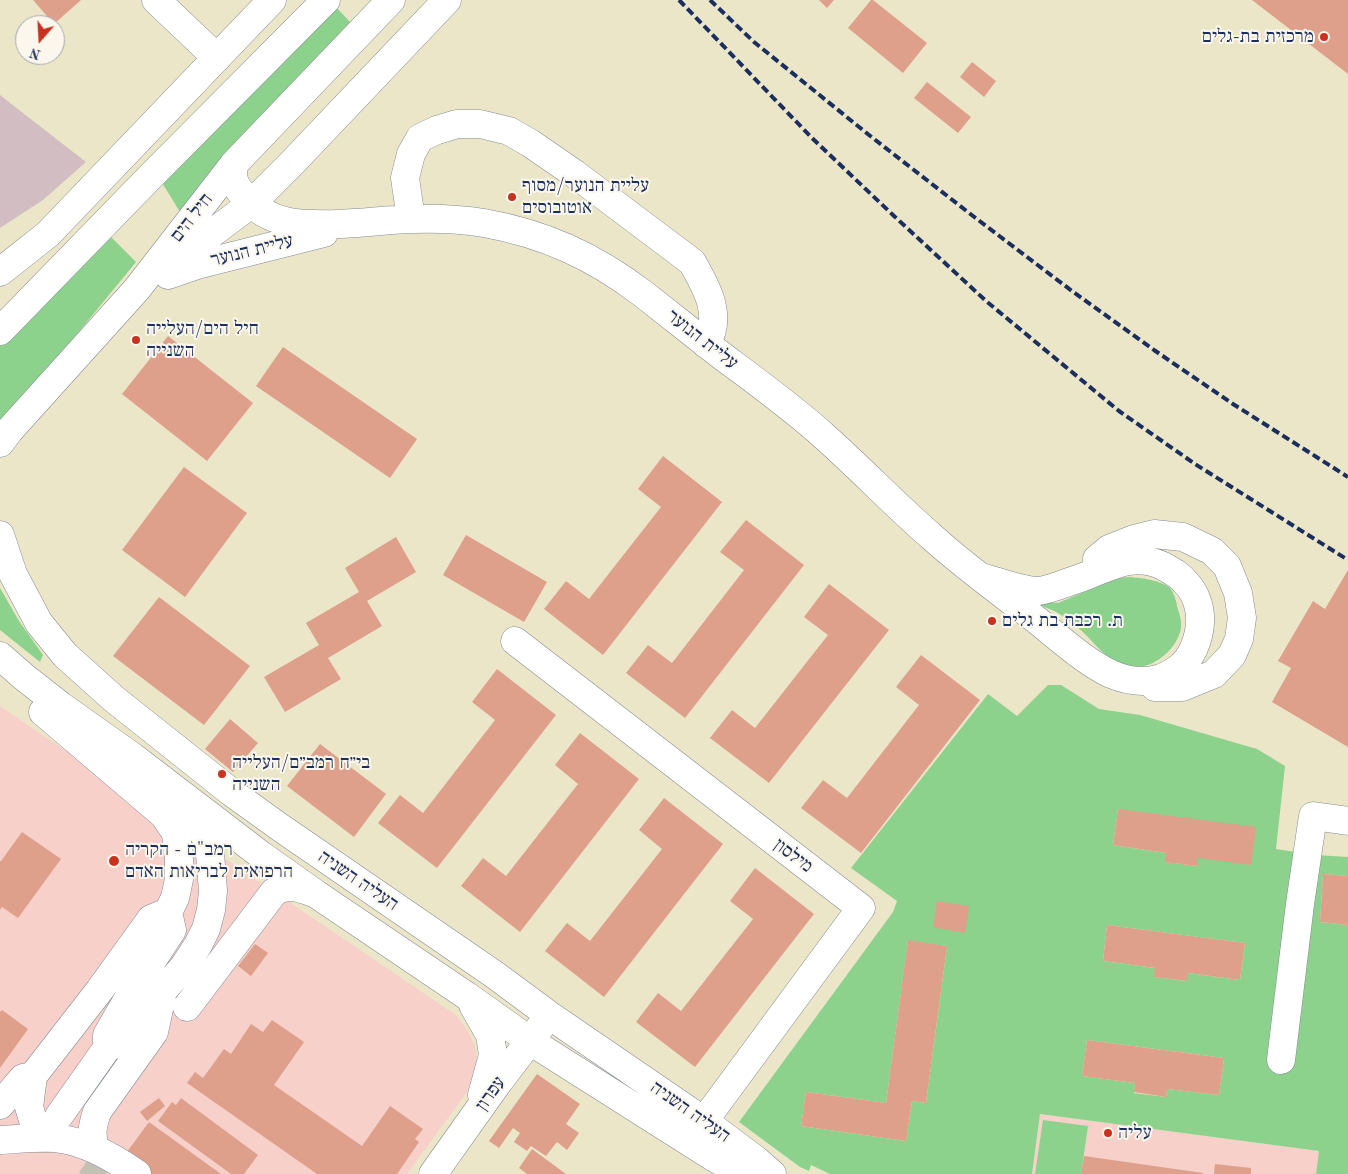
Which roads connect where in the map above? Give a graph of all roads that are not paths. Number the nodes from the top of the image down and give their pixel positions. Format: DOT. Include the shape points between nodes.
graph roads {
  1 [pos="156,0"];
  2 [pos="272,0"];
  3 [pos="326,0"];
  4 [pos="392,0"];
  5 [pos="447,0"];
  6 [pos="217,58"];
  7 [pos="234,164"];
  8 [pos="150,177"];
  9 [pos="251,204"];
  10 [pos="411,219"];
  11 [pos="370,222"];
  12 [pos="48,234"];
  13 [pos="0,272"];
  14 [pos="137,289"];
  15 [pos="0,331"];
  16 [pos="706,344"];
  17 [pos="0,444"];
  18 [pos="0,535"];
  19 [pos="981,577"];
  20 [pos="1068,582"];
  21 [pos="515,641"];
  22 [pos="0,656"];
  23 [pos="0,671"];
  24 [pos="1129,680"];
  25 [pos="62,729"];
  26 [pos="1348,821"];
  27 [pos="316,894"];
  28 [pos="168,912"];
  29 [pos="163,991"];
  30 [pos="467,996"];
  31 [pos="187,1008"];
  32 [pos="549,1015"];
  33 [pos="530,1041"];
  34 [pos="107,1048"];
  35 [pos="1282,1060"];
  36 [pos="33,1076"];
  37 [pos="0,1105"];
  38 [pos="478,1112"];
  39 [pos="59,1116"];
  40 [pos="704,1121"];
  41 [pos="3,1137"];
  42 [pos="42,1138"];
  43 [pos="95,1149"];
  44 [pos="137,1174"];
  45 [pos="433,1174"];
  46 [pos="744,1174"];
  47 [pos="772,1174"];
  1 -- 6 [label="street"];
  2 -- 6 [label="street"];
  3 -- 8 [label="street"];
  4 -- 7 [label="street, חיל הים"];
  5 -- 9 [label="street"];
  6 -- 12 [label="street"];
  7 -- 9 [label="street, עליית הנוער" via="233,179"];
  7 -- 14 [label="street, חיל הים"];
  8 -- 12 [label="street"];
  8 -- 15 [label="street"];
  9 -- 11 [label="street, עליית הנוער" via="269,216 291,223"];
  9 -- 14 [label="street"];
  10 -- 11 [label="street, עליית הנוער"];
  10 -- 16 [label="street, עליית הנוער" via="448,218 485,224 523,231 558,243 607,269"];
  10 -- 16 [label="street" via="405,178 411,154 420,138 457,124 480,124 509,131 575,174 692,262 713,308 712,335"];
  11 -- 14 [label="street, עליית הנוער" via="197,265"];
  12 -- 13 [label="street"];
  14 -- 17 [label="street, חיל הים"];
  16 -- 19 [label="street, עליית הנוער" via="824,435 932,538"];
  18 -- 32 [label="street, העליה השניה" via="13,574 39,623 65,655 114,699 231,792"];
  19 -- 20 [label="street" via="1038,591"];
  19 -- 24 [label="street, עליית הנוער" via="1094,664"];
  20 -- 24 [label="street" via="1132,560 1151,561 1180,575 1191,588 1201,618 1195,645 1186,662 1171,675 1157,680"];
  20 -- 24 [label="street" via="1109,549 1154,534 1183,537 1212,551 1226,566 1238,593 1242,618 1240,639 1232,655 1214,674 1182,687 1158,688"];
  21 -- 40 [label="street, מילסון" via="861,908"];
  22 -- 27 [label="street, העליה השניה" via="62,706"];
  23 -- 25 [label="street"];
  25 -- 28 [label="street" via="164,815 176,833 179,879"];
  25 -- 29 [label="street" via="197,824 209,842 213,891 206,929 198,945"];
  26 -- 35 [label="street" via="1313,816"];
  27 -- 30 [label="street, העליה השניה"];
  27 -- 31 [label="street" via="286,887 274,892"];
  28 -- 34 [label="street" via="172,930 107,1035"];
  28 -- 36 [label="street" via="151,919"];
  29 -- 34 [label="street" via="119,1042"];
  29 -- 43 [label="street" via="154,1032 97,1112 92,1138"];
  30 -- 33 [label="street, העליה השניה"];
  30 -- 38 [label="street" via="490,1035 492,1055"];
  32 -- 33 [label="street, עפרון"];
  32 -- 40 [label="street, העליה השניה"];
  33 -- 38 [label="street, עפרון"];
  33 -- 46 [label="street, העליה השניה"];
  34 -- 39 [label="street"];
  36 -- 37 [label="street" via="23,1078"];
  36 -- 42 [label="street" via="29,1107"];
  38 -- 45 [label="street, עפרון"];
  40 -- 47 [label="street, העליה השניה"];
  41 -- 42 [label="street"];
  42 -- 43 [label="street"];
  43 -- 44 [label="street"];
}
